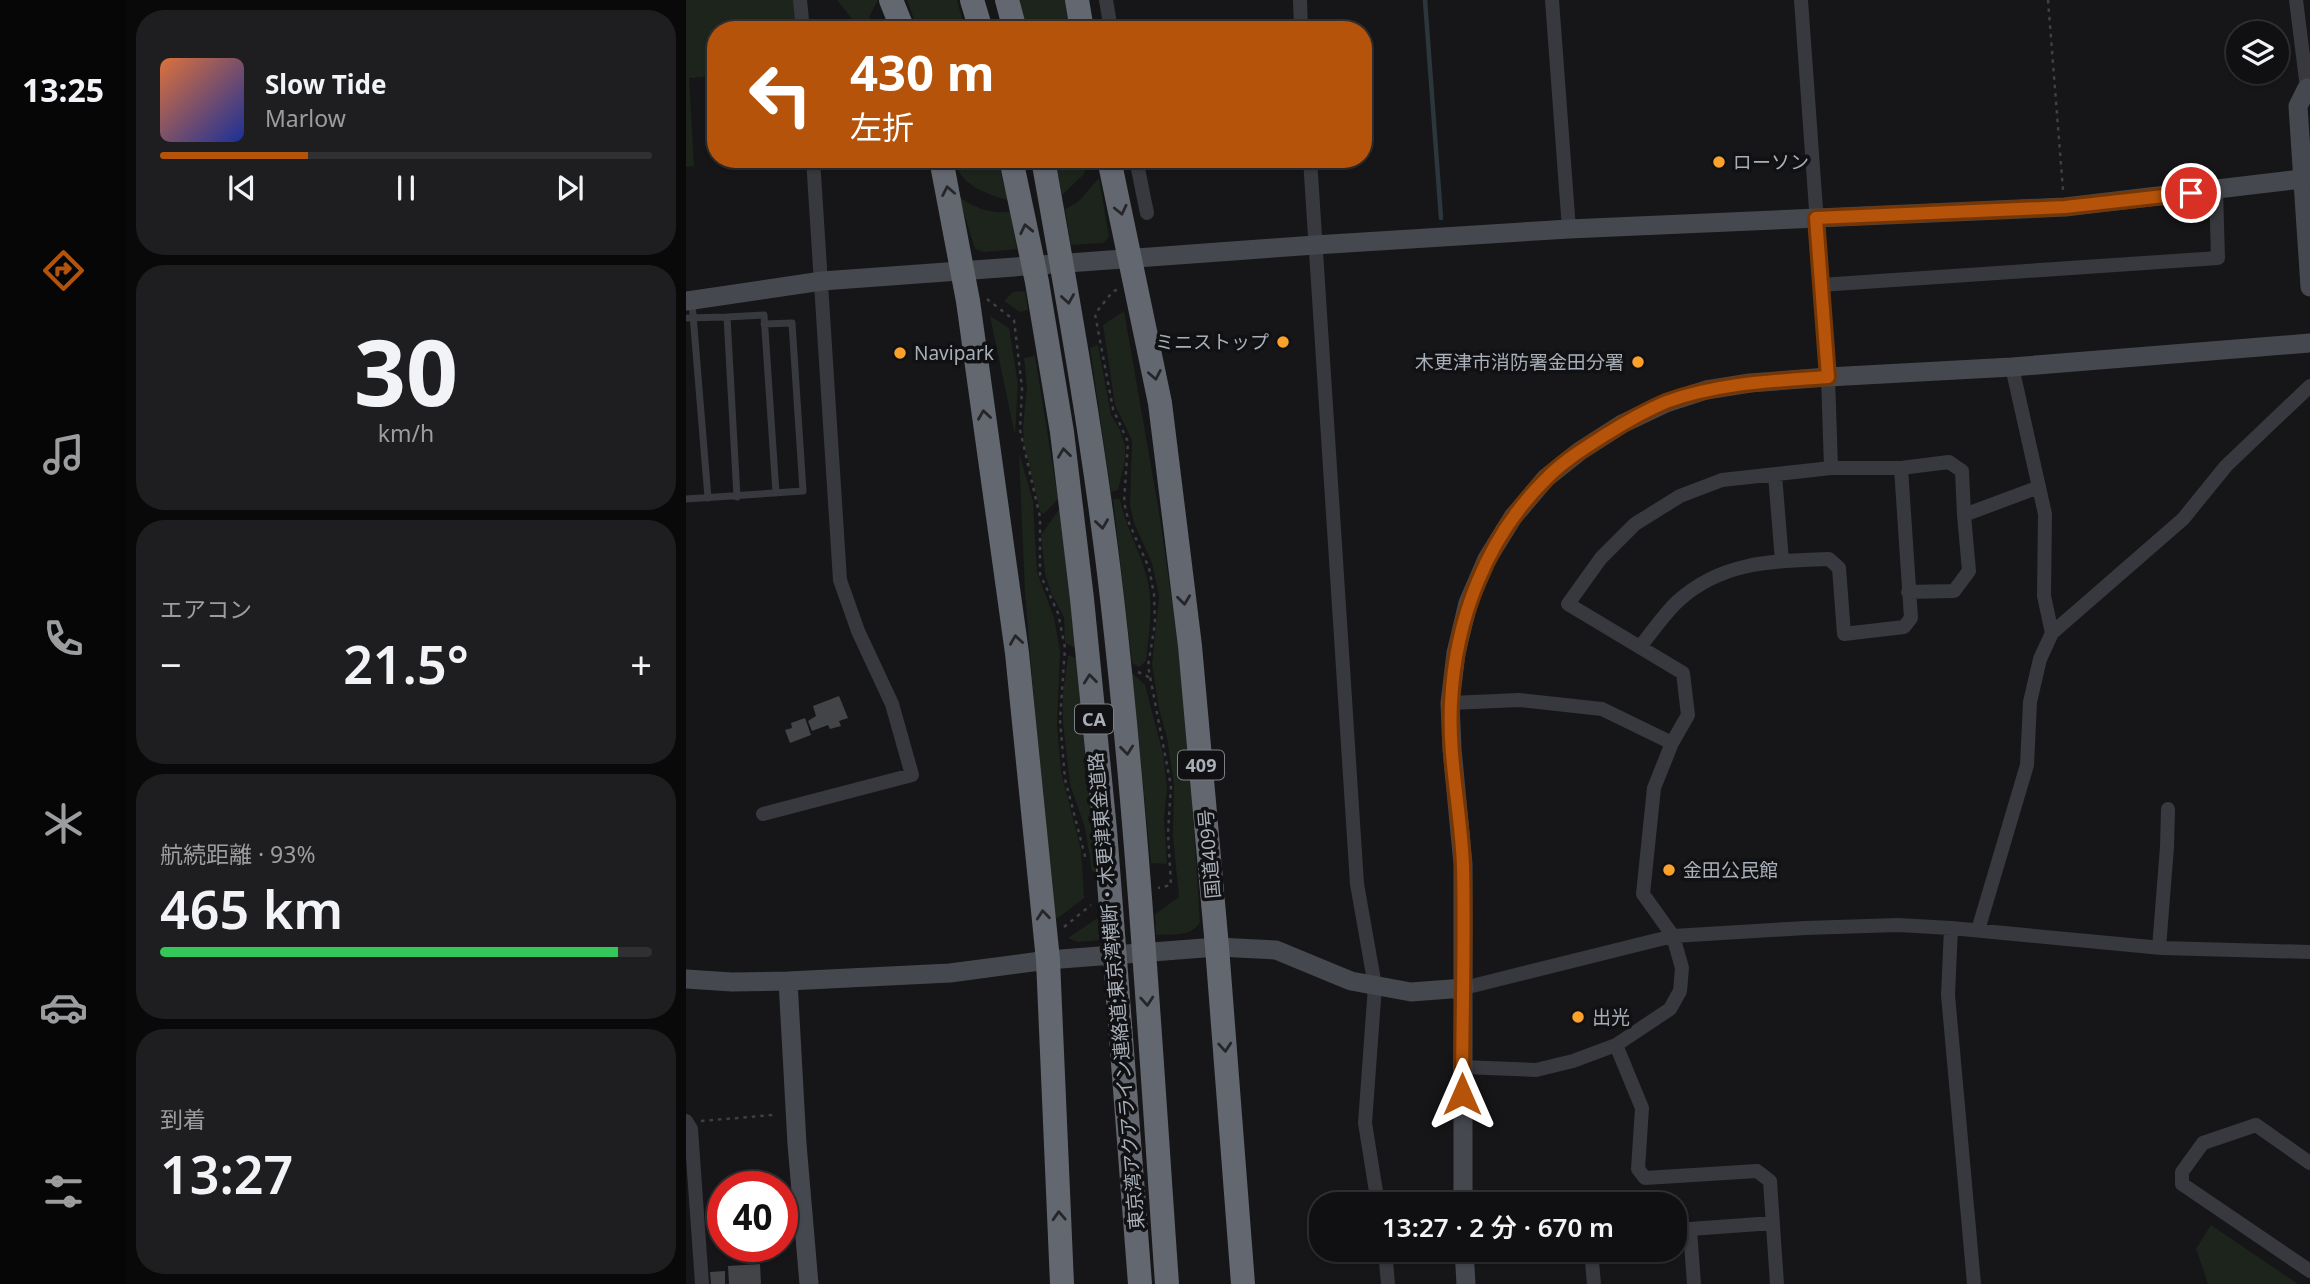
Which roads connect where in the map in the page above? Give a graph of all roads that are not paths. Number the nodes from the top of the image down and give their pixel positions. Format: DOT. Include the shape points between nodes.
graph roads {
  1 [pos="800,0"];
  2 [pos="891,0"];
  3 [pos="972,0"];
  4 [pos="1007,0"];
  5 [pos="1077,0"];
  6 [pos="1106,0"];
  7 [pos="1300,0"];
  8 [pos="1552,0"];
  9 [pos="1801,0"];
  10 [pos="2296,0"];
  11 [pos="802,21"];
  12 [pos="899,21"];
  13 [pos="978,21"];
  14 [pos="1013,21"];
  15 [pos="1080,21"];
  16 [pos="1110,21"];
  17 [pos="1301,21"];
  18 [pos="2306,36"];
  19 [pos="2309,88"];
  20 [pos="814,168"];
  21 [pos="943,168"];
  22 [pos="1013,168"];
  23 [pos="1045,168"];
  24 [pos="1111,168"];
  25 [pos="1138,168"];
  26 [pos="1311,168"];
  27 [pos="2306,179"];
  28 [pos="2216,190"];
  29 [pos="1147,213"];
  30 [pos="1816,218"];
  31 [pos="1569,229"];
  32 [pos="1315,246"];
  33 [pos="2309,248"];
  34 [pos="1132,260"];
  35 [pos="963,271"];
  36 [pos="822,281"];
  37 [pos="1820,285"];
  38 [pos="2310,287"];
  39 [pos="689,309"];
  40 [pos="727,317"];
  41 [pos="764,324"];
  42 [pos="2310,343"];
  43 [pos="2012,367"];
  44 [pos="1828,377"];
  45 [pos="2310,386"];
  46 [pos="1831,468"];
  47 [pos="1901,468"];
  48 [pos="1775,475"];
  49 [pos="2039,487"];
  50 [pos="776,493"];
  51 [pos="737,497"];
  52 [pos="708,498"];
  53 [pos="686,499"];
  54 [pos="1964,515"];
  55 [pos="1782,561"];
  56 [pos="1908,592"];
  57 [pos="2052,633"];
  58 [pos="1640,647"];
  59 [pos="1451,703"];
  60 [pos="1672,743"];
  61 [pos="2168,809"];
  62 [pos="763,814"];
  63 [pos="1951,928"];
  64 [pos="1978,930"];
  65 [pos="1673,936"];
  66 [pos="1217,947"];
  67 [pos="2159,947"];
  68 [pos="2310,952"];
  69 [pos="1048,960"];
  70 [pos="686,979"];
  71 [pos="788,981"];
  72 [pos="1375,986"];
  73 [pos="1464,988"];
  74 [pos="1616,1045"];
  75 [pos="1462,1067"];
  76 [pos="687,1121"];
  77 [pos="2310,1163"];
  78 [pos="1376,1192"];
  79 [pos="1463,1192"];
  80 [pos="1773,1223"];
  81 [pos="1687,1229"];
  82 [pos="1690,1229"];
  83 [pos="692,1231"];
  84 [pos="1386,1262"];
  85 [pos="1465,1262"];
  86 [pos="1592,1262"];
  87 [pos="2310,1271"];
  88 [pos="1242,1280"];
  89 [pos="702,1284"];
  90 [pos="809,1284"];
  91 [pos="1062,1284"];
  92 [pos="1140,1284"];
  93 [pos="1167,1284"];
  94 [pos="1388,1284"];
  95 [pos="1466,1284"];
  96 [pos="1594,1284"];
  97 [pos="1694,1284"];
  98 [pos="1777,1284"];
  99 [pos="1974,1284"];
  1 -- 11 [label="street"];
  2 -- 12 [label="highway"];
  3 -- 13 [label="highway"];
  4 -- 14 [label="highway"];
  5 -- 15 [label="highway"];
  6 -- 16 [label="street"];
  7 -- 17 [label="street"];
  8 -- 31 [label="street"];
  9 -- 30 [label="street"];
  10 -- 18 [label="street"];
  18 -- 19 [label="street"];
  19 -- 27 [label="street" via="2298,106"];
  20 -- 36 [label="street"];
  35 -- 21 [label="highway, one-way"];
  92 -- 22 [label="highway, 東京湾アクアライン連絡道;東京湾横断・木更津東金道路 / CA, one-way, bridge" via="1082,599 1055,391"];
  23 -- 93 [label="highway, 東京湾アクアライン連絡道;東京湾横断・木更津東金道路 / CA, one-way, bridge" via="1112,597 1135,828"];
  24 -- 34 [label="highway, 国道409号, one-way"];
  25 -- 29 [label="street"];
  26 -- 32 [label="street"];
  27 -- 28 [label="street"];
  27 -- 33 [label="street"];
  28 -- 30 [label="street" via="2065,207"];
  28 -- 37 [label="street" via="2218,258"];
  30 -- 31 [label="street"];
  30 -- 37 [label="street"];
  31 -- 32 [label="street"];
  32 -- 34 [label="street"];
  32 -- 72 [label="street" via="1357,884"];
  33 -- 38 [label="street"];
  34 -- 35 [label="street"];
  34 -- 66 [label="highway, 国道409号 / 409, one-way" via="1167,457 1190,646"];
  35 -- 36 [label="street"];
  69 -- 35 [label="highway, one-way" via="1017,653"];
  36 -- 39 [label="street" via="761,289"];
  36 -- 62 [label="street" via="840,580 892,704 912,775"];
  37 -- 44 [label="street"];
  39 -- 40 [label="lane"];
  39 -- 52 [label="lane"];
  40 -- 41 [label="lane" via="764,315"];
  40 -- 51 [label="lane"];
  41 -- 50 [label="lane"];
  41 -- 50 [label="lane" via="792,323 803,491"];
  42 -- 43 [label="street"];
  43 -- 44 [label="street"];
  43 -- 49 [label="street"];
  44 -- 46 [label="street"];
  44 -- 59 [label="street" via="1706,390 1665,403 1622,424 1546,478 1513,517 1487,559 1468,603"];
  45 -- 57 [label="street" via="2226,466 2183,519"];
  46 -- 47 [label="street"];
  46 -- 48 [label="street"];
  47 -- 54 [label="street" via="1949,462 1962,471"];
  47 -- 56 [label="street"];
  48 -- 55 [label="street"];
  48 -- 58 [label="street" via="1721,480 1680,496 1635,524 1601,558 1568,604"];
  49 -- 54 [label="street"];
  49 -- 57 [label="street" via="2045,514 2044,596"];
  50 -- 51 [label="lane"];
  51 -- 52 [label="lane"];
  52 -- 53 [label="lane"];
  54 -- 56 [label="street" via="1969,571 1962,581 1954,591"];
  55 -- 56 [label="street" via="1829,559 1839,568 1844,634 1904,627 1911,618"];
  55 -- 58 [label="street" via="1735,567 1704,580 1676,602"];
  57 -- 64 [label="street" via="2040,659 2030,702 2027,765"];
  58 -- 60 [label="street" via="1683,673 1688,715"];
  59 -- 60 [label="street" via="1519,700 1602,709"];
  59 -- 73 [label="street" via="1463,864"];
  60 -- 65 [label="street" via="1654,788 1643,894"];
  61 -- 67 [label="street"];
  63 -- 64 [label="street"];
  63 -- 65 [label="street" via="1898,925"];
  63 -- 99 [label="street" via="1948,995"];
  64 -- 67 [label="street"];
  65 -- 73 [label="street"];
  65 -- 74 [label="street" via="1682,968 1680,991 1670,1009"];
  66 -- 69 [label="street"];
  66 -- 72 [label="street" via="1276,950 1351,981"];
  66 -- 88 [label="highway, 国道409号 / 409, one-way"];
  67 -- 68 [label="street"];
  69 -- 71 [label="street" via="950,973"];
  91 -- 69 [label="highway, one-way"];
  70 -- 71 [label="street"];
  71 -- 90 [label="street"];
  72 -- 73 [label="street" via="1412,992"];
  72 -- 78 [label="street" via="1365,1122"];
  73 -- 75 [label="street"];
  74 -- 75 [label="street" via="1536,1070"];
  74 -- 80 [label="street" via="1642,1108 1638,1169 1646,1178 1757,1171 1770,1181"];
  75 -- 79 [label="street"];
  76 -- 83 [label="street" via="691,1129"];
  77 -- 87 [label="street" via="2256,1125 2203,1143 2182,1172 2182,1184"];
  80 -- 82 [label="street"];
  80 -- 98 [label="street"];
  81 -- 82 [label="street"];
  82 -- 97 [label="street"];
  83 -- 89 [label="street"];
  84 -- 94 [label="street"];
  85 -- 95 [label="street"];
  86 -- 96 [label="street"];
}
